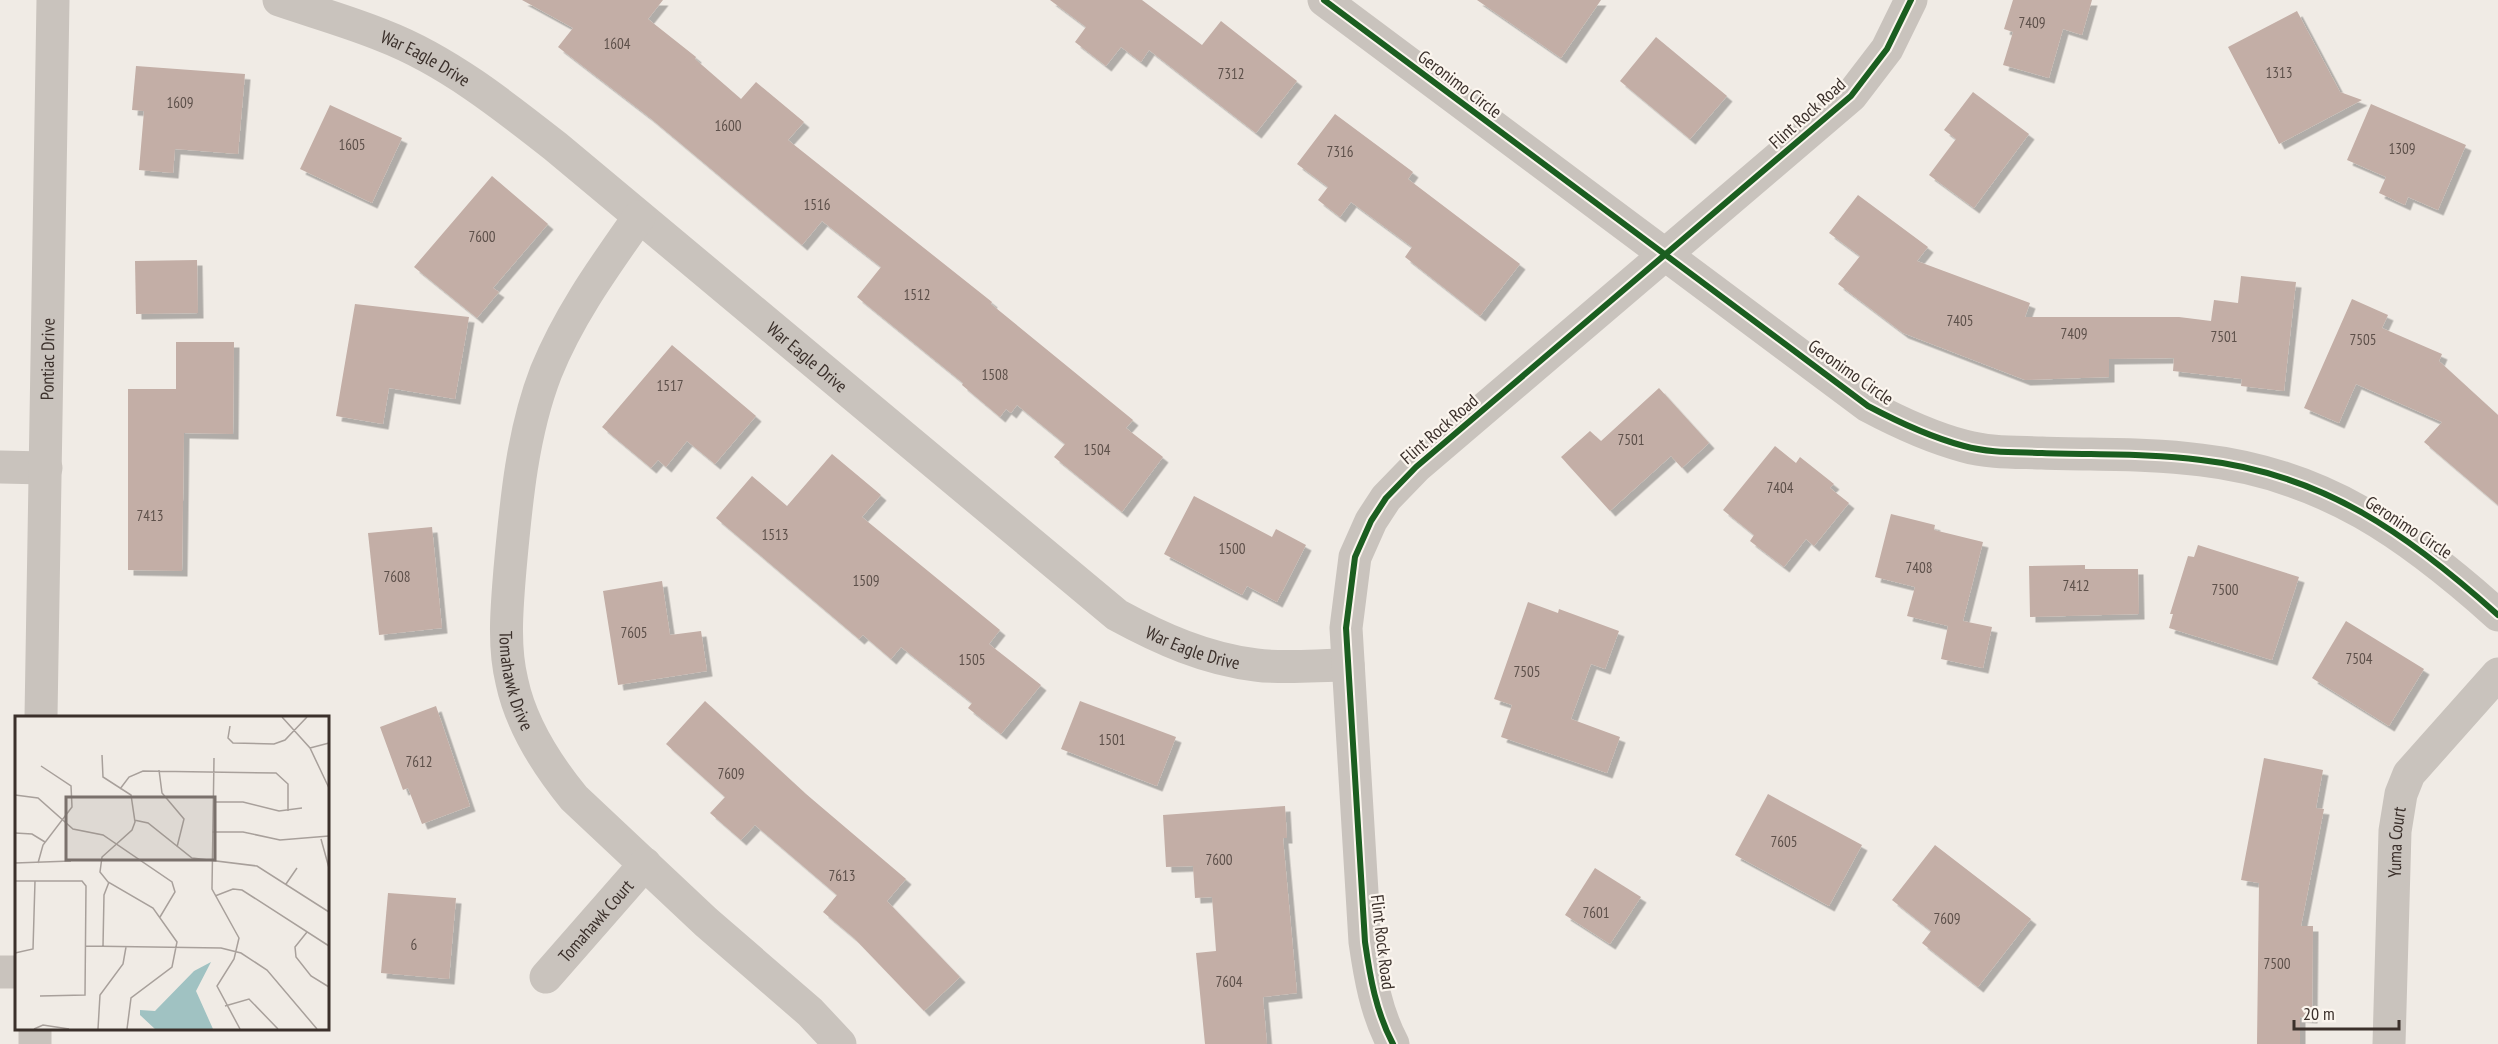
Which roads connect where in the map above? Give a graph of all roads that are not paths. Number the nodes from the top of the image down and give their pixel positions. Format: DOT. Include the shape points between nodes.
graph roads {
  1 [pos="53,0"];
  2 [pos="279,0"];
  3 [pos="1324,0"];
  4 [pos="1911,0"];
  5 [pos="639,217"];
  6 [pos="1666,256"];
  7 [pos="0,467"];
  8 [pos="45,468"];
  9 [pos="2498,615"];
  10 [pos="1348,665"];
  11 [pos="2498,675"];
  12 [pos="41,716"];
  13 [pos="645,864"];
  14 [pos="546,977"];
  15 [pos="35,1029"];
  16 [pos="34,1044"];
  17 [pos="840,1044"];
  18 [pos="1393,1044"];
  19 [pos="2389,1044"];
  1 -- 8 [label="street, Pontiac Drive"];
  2 -- 5 [label="street, War Eagle Drive" via="386,36 446,68 519,117"];
  3 -- 6 [label="street, Geronimo Circle"];
  4 -- 6 [label="street, Flint Rock Road" via="1887,49 1851,96"];
  5 -- 10 [label="street, War Eagle Drive" via="1117,615 1162,639 1256,665"];
  5 -- 13 [label="street, Tomahawk Drive" via="586,292 546,373 528,434 516,502 507,651 512,683 530,731 560,781"];
  6 -- 9 [label="street, Geronimo Circle" via="1868,406 1917,432 1966,447 2001,452 2184,458 2266,472 2319,491 2379,521 2444,566"];
  6 -- 10 [label="street, Flint Rock Road" via="1416,467 1386,498 1355,558 1346,628"];
  7 -- 8 [label="street"];
  8 -- 12 [label="street, Pontiac Drive"];
  10 -- 18 [label="street, Flint Rock Road" via="1365,942 1373,990"];
  11 -- 19 [label="street, Yuma Court" via="2409,774 2401,794 2392,877"];
  13 -- 14 [label="street, Tomahawk Court"];
  13 -- 17 [label="street, Tomahawk Drive" via="810,1012"];
  15 -- 16 [label="street"];
}
